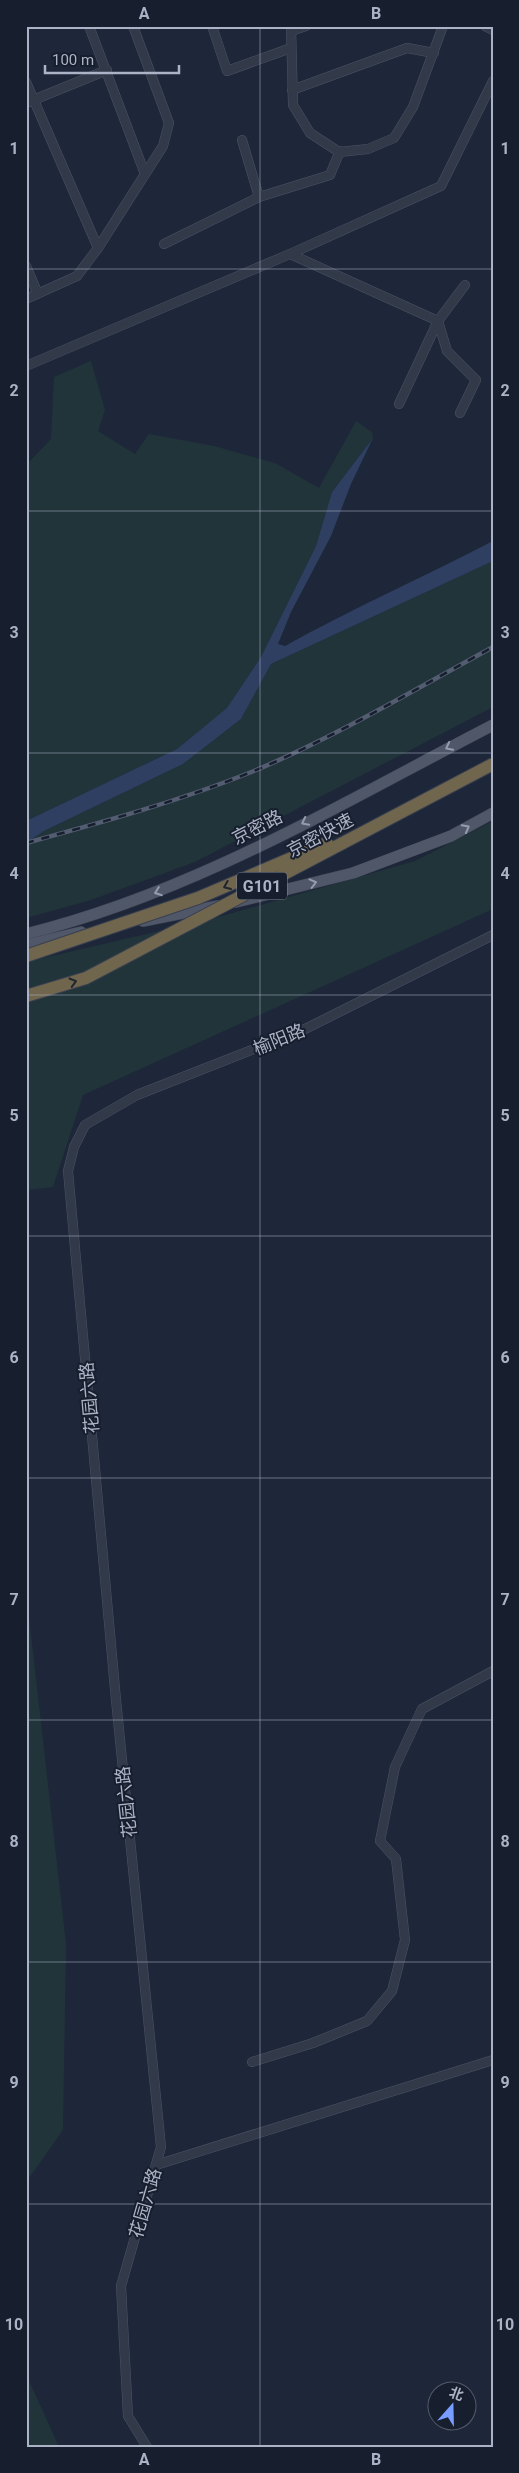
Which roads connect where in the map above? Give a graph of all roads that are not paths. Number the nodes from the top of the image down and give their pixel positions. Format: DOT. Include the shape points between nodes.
graph roads {
  1 [pos="89,26"];
  2 [pos="133,26"];
  3 [pos="212,26"];
  4 [pos="306,26"];
  5 [pos="443,26"];
  6 [pos="486,26"];
  7 [pos="291,29"];
  8 [pos="493,30"];
  9 [pos="291,48"];
  10 [pos="434,53"];
  11 [pos="107,70"];
  12 [pos="493,81"];
  13 [pos="26,82"];
  14 [pos="292,90"];
  15 [pos="30,102"];
  16 [pos="242,140"];
  17 [pos="340,151"];
  18 [pos="145,174"];
  19 [pos="260,197"];
  20 [pos="164,244"];
  21 [pos="98,248"];
  22 [pos="290,254"];
  23 [pos="26,266"];
  24 [pos="465,285"];
  25 [pos="38,294"];
  26 [pos="26,299"];
  27 [pos="438,321"];
  28 [pos="26,366"];
  29 [pos="399,404"];
  30 [pos="460,413"];
  31 [pos="493,725"];
  32 [pos="493,763"];
  33 [pos="493,813"];
  34 [pos="26,934"];
  35 [pos="493,935"];
  36 [pos="26,945"];
  37 [pos="26,956"];
  38 [pos="26,996"];
  39 [pos="74,1147"];
  40 [pos="493,1671"];
  41 [pos="493,2060"];
  42 [pos="252,2062"];
  43 [pos="156,2165"];
  44 [pos="147,2447"];
  1 -- 11 [label="street"];
  2 -- 18 [label="street" via="169,122 163,146"];
  3 -- 9 [label="street" via="227,71"];
  4 -- 7 [label="street"];
  5 -- 10 [label="street"];
  6 -- 8 [label="street"];
  7 -- 9 [label="street"];
  9 -- 14 [label="street"];
  10 -- 14 [label="street" via="407,48"];
  10 -- 17 [label="street" via="413,107 394,138 368,149"];
  11 -- 15 [label="street"];
  11 -- 18 [label="street"];
  12 -- 22 [label="street" via="440,186"];
  13 -- 15 [label="street"];
  14 -- 17 [label="street" via="293,105 310,133"];
  15 -- 21 [label="street"];
  16 -- 19 [label="street"];
  17 -- 19 [label="street" via="330,175"];
  18 -- 21 [label="street"];
  19 -- 20 [label="street"];
  21 -- 25 [label="street" via="76,276"];
  22 -- 27 [label="street"];
  22 -- 28 [label="street"];
  23 -- 25 [label="street"];
  24 -- 27 [label="street"];
  25 -- 26 [label="street"];
  27 -- 29 [label="street"];
  27 -- 30 [label="street" via="447,351 476,380"];
  31 -- 34 [label="main road, 京密路 / G101, one-way" via="244,854 168,888"];
  32 -- 37 [label="highway, 京密快速 / G101, one-way, bridge" via="332,841 198,898"];
  38 -- 32 [label="highway, 京密快速 / G101, one-way, bridge" via="86,978"];
  36 -- 33 [label="main road, G101, one-way" via="106,926 174,916 353,873 451,836"];
  35 -- 39 [label="street, 榆阳路" via="305,1029 138,1095 85,1125"];
  39 -- 43 [label="street, 花园六路" via="68,1171 161,2147"];
  40 -- 42 [label="street" via="422,1709 395,1766 380,1841 396,1859 405,1940 392,1991 367,2021 313,2043"];
  41 -- 43 [label="street"];
  43 -- 44 [label="street, 花园六路" via="121,2286 128,2416"];
}
